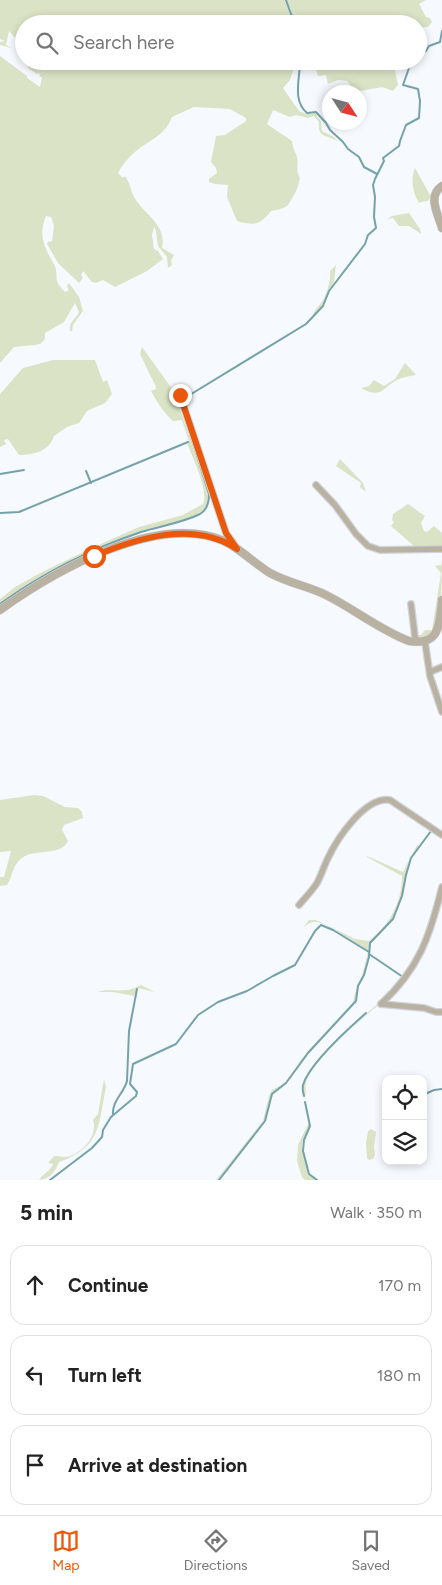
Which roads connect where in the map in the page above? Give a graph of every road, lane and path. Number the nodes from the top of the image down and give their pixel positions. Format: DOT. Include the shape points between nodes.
graph roads {
  1 [pos="442,186"];
  2 [pos="442,228"];
  3 [pos="180,395"];
  4 [pos="316,485"];
  5 [pos="237,549"];
  6 [pos="442,549"];
  7 [pos="442,600"];
  8 [pos="412,604"];
  9 [pos="0,610"];
  10 [pos="421,642"];
  11 [pos="442,667"];
  12 [pos="430,672"];
  13 [pos="442,712"];
  14 [pos="442,834"];
  15 [pos="442,887"];
  16 [pos="299,904"];
  17 [pos="442,1012"];
  1 -- 2 [label="street" via="436,190 434,203"];
  3 -- 5 [label="street" via="226,533"];
  4 -- 6 [label="street" via="368,546 380,550"];
  5 -- 9 [label="street" via="225,541 196,534 170,534 137,540 73,566"];
  5 -- 10 [label="street" via="281,579 326,595 401,638"];
  7 -- 10 [label="street" via="438,630 434,637"];
  8 -- 10 [label="street" via="415,636"];
  10 -- 12 [label="street"];
  11 -- 12 [label="street"];
  12 -- 13 [label="street"];
  14 -- 16 [label="street" via="390,800 377,802 359,812 329,856 316,884"];
  15 -- 17 [label="street" via="431,928 414,968 381,1004"];
}
